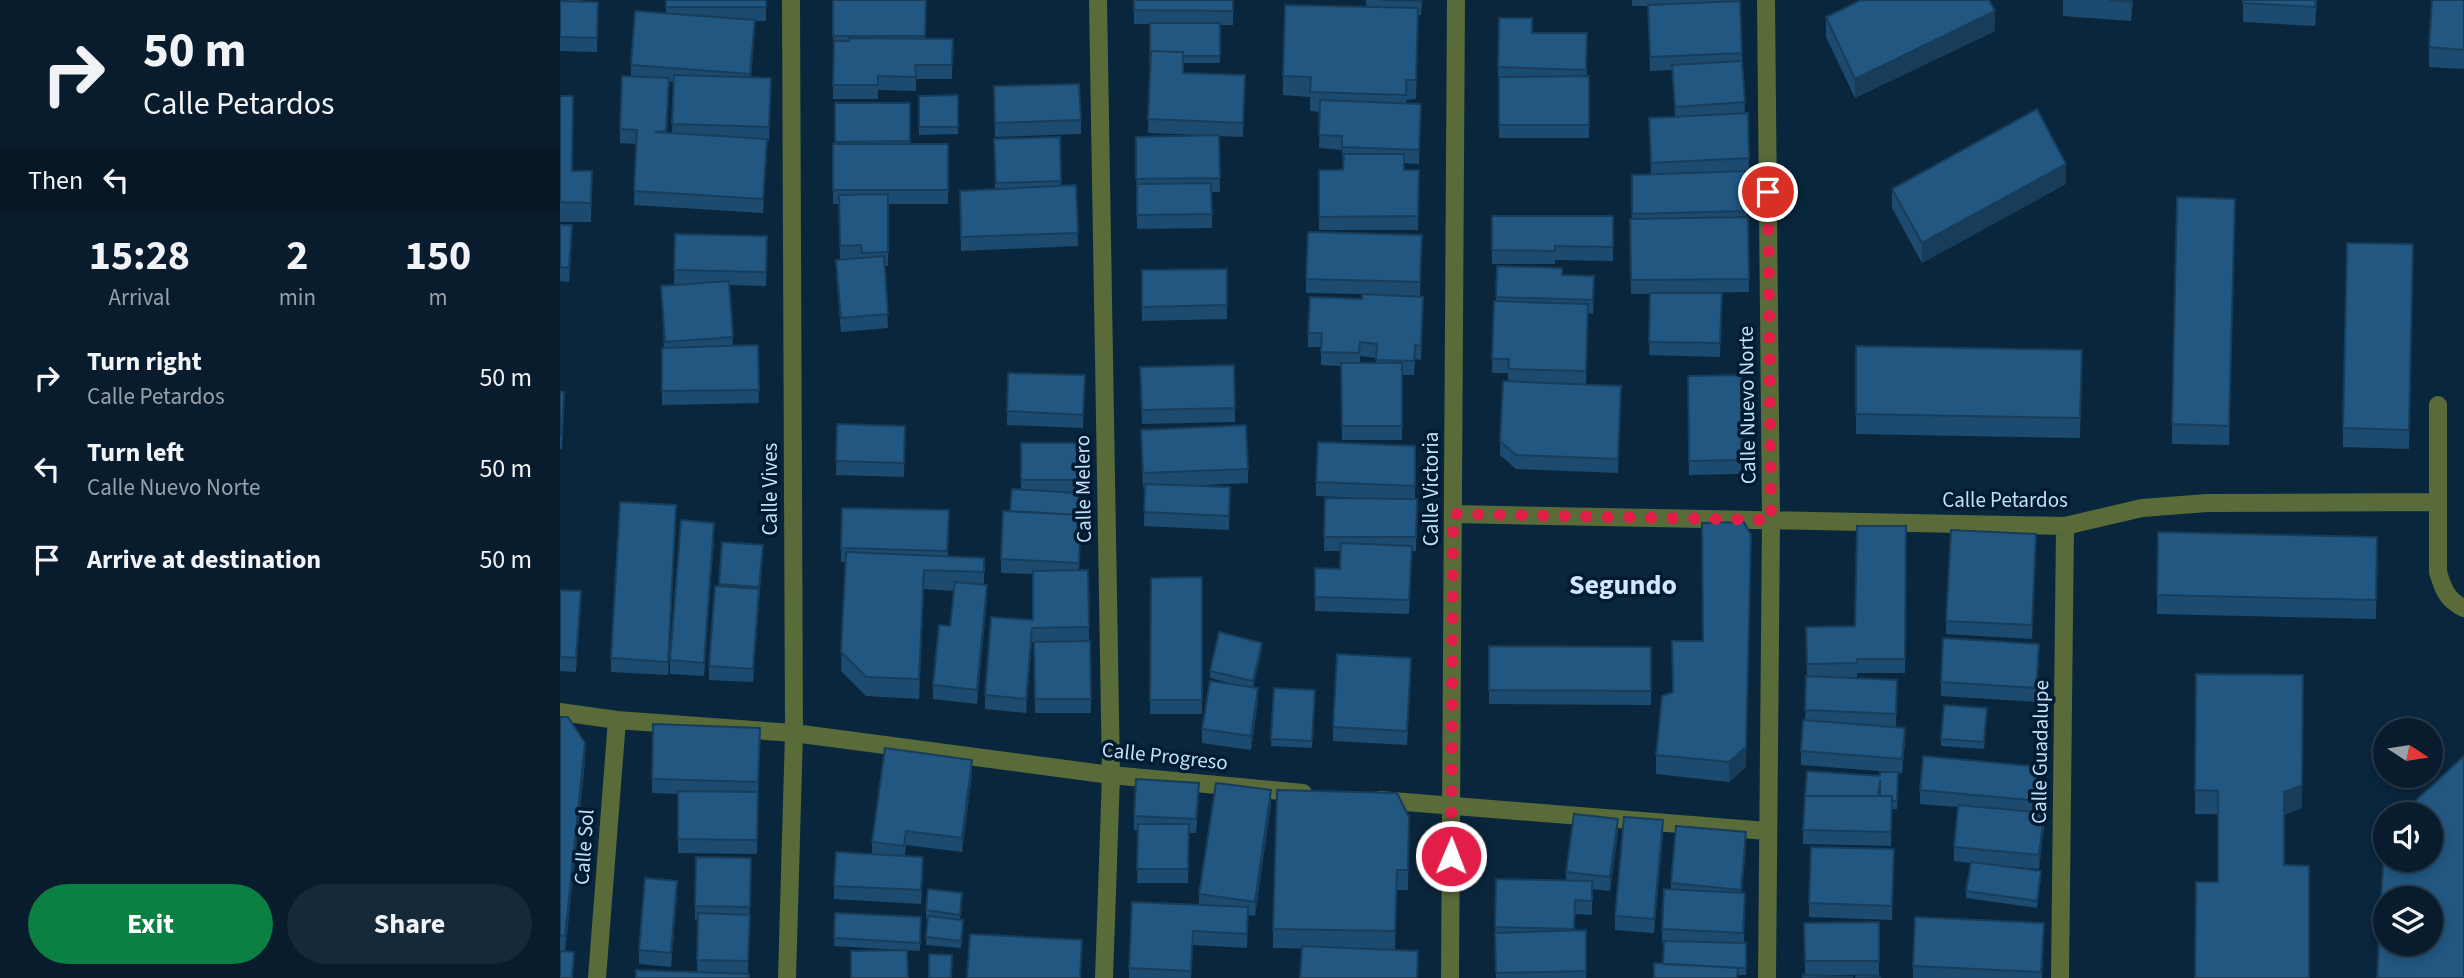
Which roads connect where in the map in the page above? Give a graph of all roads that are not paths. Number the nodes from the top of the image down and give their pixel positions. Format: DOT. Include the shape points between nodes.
graph roads {
  1 [pos="791,0"];
  2 [pos="1098,0"];
  3 [pos="1457,0"];
  4 [pos="1766,0"];
  5 [pos="2438,405"];
  6 [pos="2438,502"];
  7 [pos="1453,514"];
  8 [pos="1771,520"];
  9 [pos="2066,526"];
  10 [pos="2464,608"];
  11 [pos="560,712"];
  12 [pos="617,720"];
  13 [pos="794,733"];
  14 [pos="1111,775"];
  15 [pos="1315,794"];
  16 [pos="1356,798"];
  17 [pos="1452,807"];
  18 [pos="1767,831"];
  19 [pos="597,978"];
  20 [pos="787,978"];
  21 [pos="1104,978"];
  22 [pos="1450,978"];
  23 [pos="1767,978"];
  24 [pos="2060,978"];
  1 -- 13 [label="street, Calle Vives"];
  2 -- 14 [label="street, Calle Melero"];
  3 -- 7 [label="street, Calle Victoria"];
  4 -- 8 [label="street, Calle Nuevo Norte"];
  5 -- 6 [label="street"];
  6 -- 9 [label="street, Calle Petardos" via="2207,503 2142,508"];
  6 -- 10 [label="street" via="2438,572 2443,591"];
  7 -- 8 [label="street, Calle Petardos"];
  7 -- 17 [label="street, Calle Victoria"];
  8 -- 9 [label="street, Calle Petardos"];
  8 -- 18 [label="street, Calle Nuevo Norte"];
  9 -- 24 [label="street, Calle Guadalupe"];
  11 -- 12 [label="street, Calle Progreso"];
  12 -- 13 [label="street, Calle Progreso"];
  12 -- 19 [label="street, Calle Sol"];
  13 -- 14 [label="street, Calle Progreso"];
  13 -- 20 [label="street, Calle Vives"];
  14 -- 15 [label="street, Calle Progreso"];
  14 -- 21 [label="street, Calle Melero"];
  16 -- 17 [label="street"];
  17 -- 18 [label="street"];
  17 -- 22 [label="street, Calle Victoria"];
  18 -- 23 [label="street, Calle Nuevo Norte"];
}
